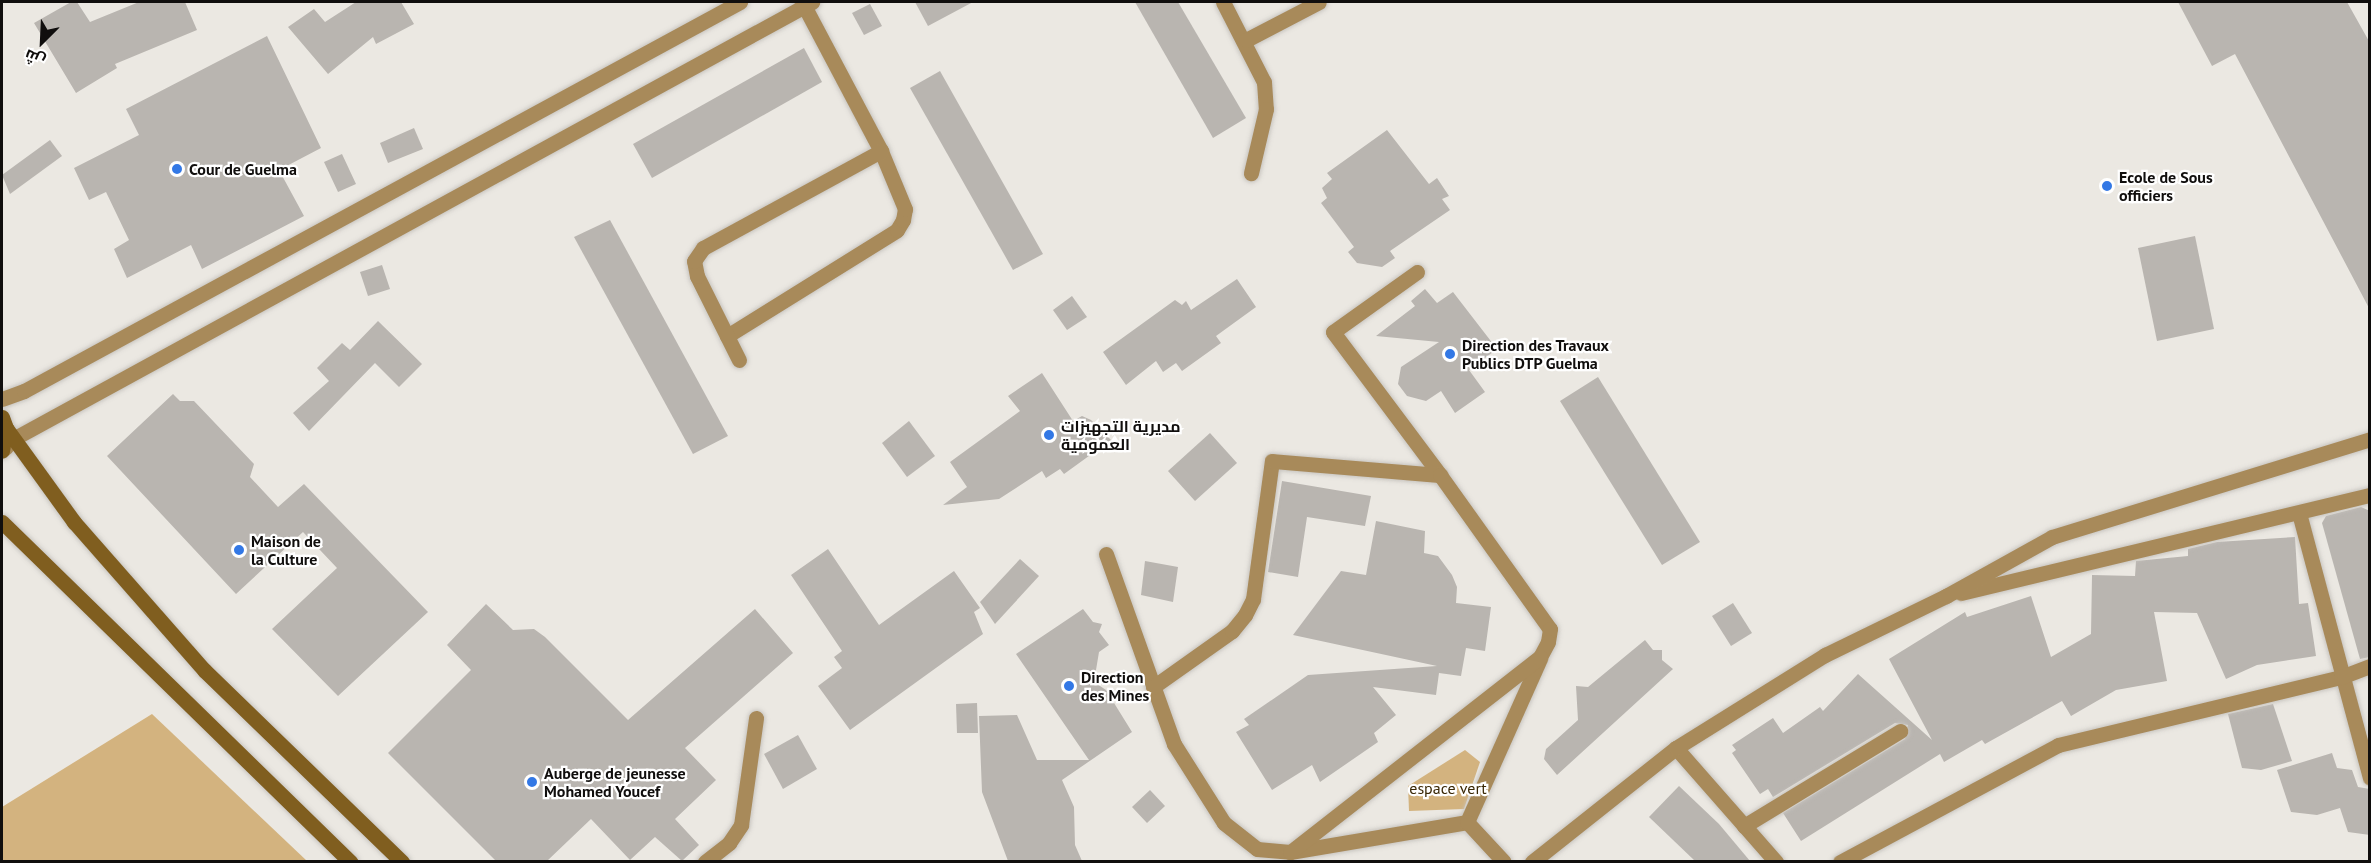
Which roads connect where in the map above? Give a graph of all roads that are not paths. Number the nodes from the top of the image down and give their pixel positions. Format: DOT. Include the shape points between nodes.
graph roads {
  1 [pos="740,2"];
  2 [pos="1223,2"];
  3 [pos="1319,2"];
  4 [pos="806,3"];
  5 [pos="1246,40"];
  6 [pos="881,151"];
  7 [pos="1251,173"];
  8 [pos="1417,272"];
  9 [pos="727,336"];
  10 [pos="739,360"];
  11 [pos="2,399"];
  12 [pos="7,428"];
  13 [pos="2370,439"];
  14 [pos="2,452"];
  15 [pos="1440,476"];
  16 [pos="2370,495"];
  17 [pos="2299,513"];
  18 [pos="2,522"];
  19 [pos="1106,554"];
  20 [pos="1946,596"];
  21 [pos="1543,651"];
  22 [pos="2370,666"];
  23 [pos="2342,677"];
  24 [pos="1153,687"];
  25 [pos="756,718"];
  26 [pos="1900,731"];
  27 [pos="1676,748"];
  28 [pos="2370,778"];
  29 [pos="1467,822"];
  30 [pos="1744,825"];
  31 [pos="1290,852"];
  32 [pos="351,861"];
  33 [pos="402,861"];
  34 [pos="705,861"];
  35 [pos="1504,861"];
  36 [pos="1532,861"];
  37 [pos="1776,861"];
  38 [pos="1840,861"];
  1 -- 11 [label="street" via="24,391"];
  2 -- 5 [label="street"];
  3 -- 5 [label="street"];
  4 -- 6 [label="street"];
  4 -- 12 [label="street"];
  5 -- 7 [label="street" via="1264,82 1266,109"];
  6 -- 9 [label="street" via="904,209 897,230"];
  6 -- 9 [label="street" via="703,248 694,261 697,276"];
  8 -- 15 [label="street" via="1333,332"];
  9 -- 10 [label="street"];
  12 -- 14 [label="street"];
  12 -- 33 [label="street" via="74,522 204,670"];
  13 -- 20 [label="street" via="2052,537"];
  15 -- 21 [label="street" via="1550,629"];
  15 -- 24 [label="street" via="1272,461 1253,599 1245,615 1232,631"];
  16 -- 17 [label="street"];
  17 -- 20 [label="street"];
  17 -- 23 [label="street"];
  18 -- 32 [label="street"];
  19 -- 24 [label="street"];
  20 -- 27 [label="street" via="1825,655"];
  21 -- 29 [label="street"];
  21 -- 31 [label="street"];
  22 -- 23 [label="street"];
  23 -- 28 [label="street"];
  23 -- 38 [label="street" via="2058,745"];
  24 -- 31 [label="street" via="1174,744 1224,824 1257,849"];
  25 -- 34 [label="street" via="741,825 729,843"];
  26 -- 30 [label="street"];
  27 -- 30 [label="street"];
  27 -- 36 [label="street"];
  29 -- 31 [label="street"];
  29 -- 35 [label="street"];
  30 -- 37 [label="street"];
}
